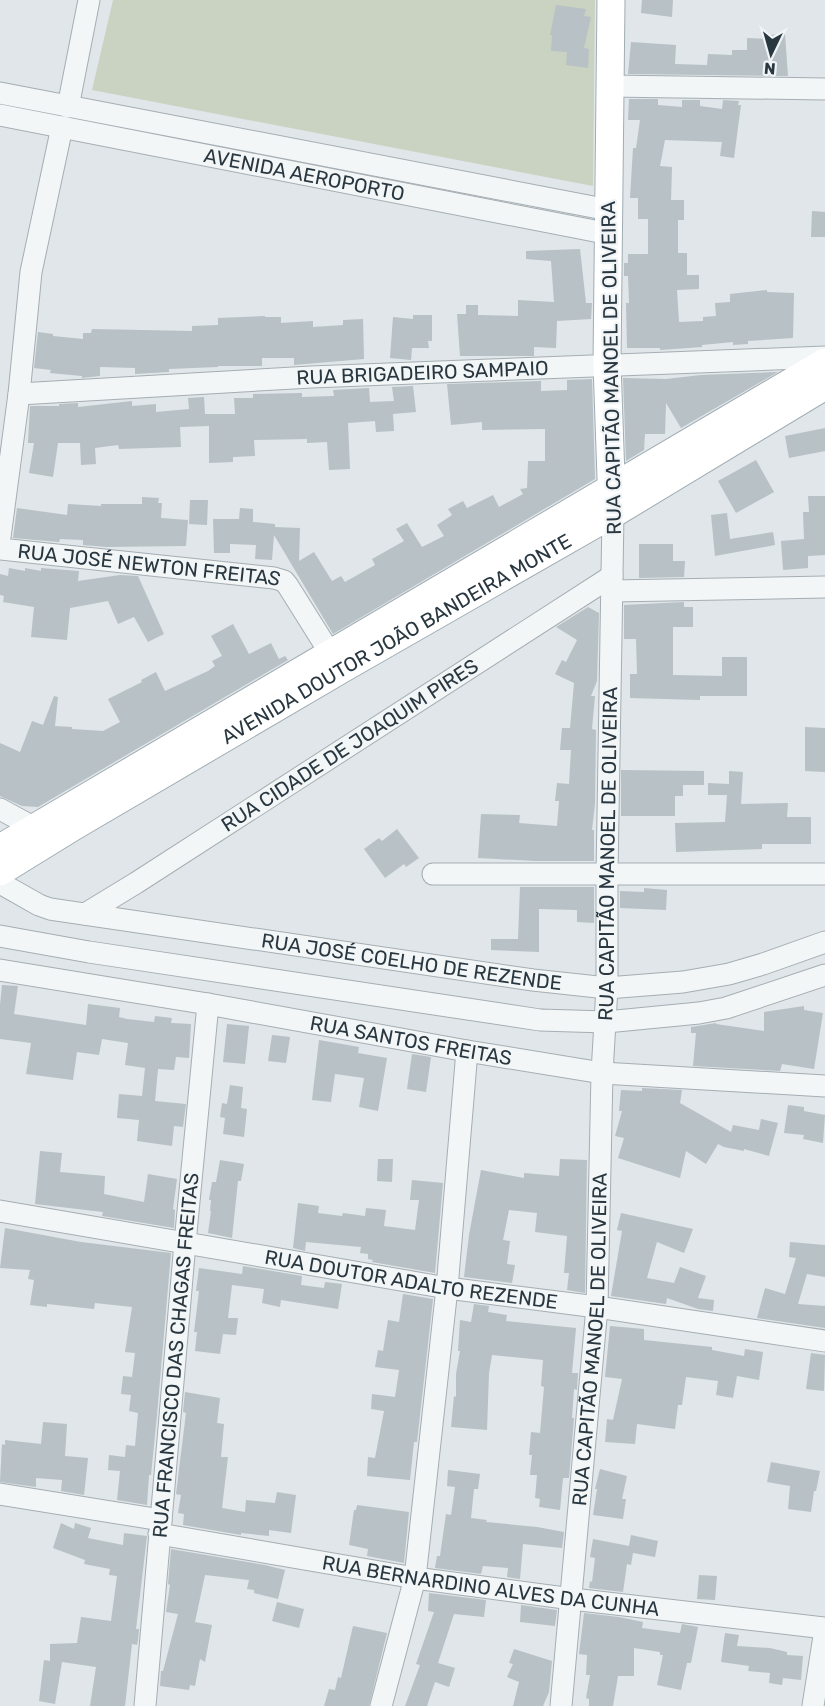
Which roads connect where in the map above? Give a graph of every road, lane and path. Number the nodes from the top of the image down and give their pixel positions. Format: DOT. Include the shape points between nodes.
graph roads {
  1 [pos="89,0"];
  2 [pos="611,0"];
  3 [pos="610,86"];
  4 [pos="825,89"];
  5 [pos="0,93"];
  6 [pos="68,106"];
  7 [pos="0,115"];
  8 [pos="62,127"];
  9 [pos="609,222"];
  10 [pos="825,357"];
  11 [pos="825,362"];
  12 [pos="607,364"];
  13 [pos="825,386"];
  14 [pos="19,394"];
  15 [pos="777,403"];
  16 [pos="612,502"];
  17 [pos="0,537"];
  18 [pos="0,549"];
  19 [pos="612,583"];
  20 [pos="825,587"];
  21 [pos="330,653"];
  22 [pos="0,809"];
  23 [pos="33,827"];
  24 [pos="0,848"];
  25 [pos="0,872"];
  26 [pos="433,874"];
  27 [pos="825,874"];
  28 [pos="606,875"];
  29 [pos="0,883"];
  30 [pos="85,914"];
  31 [pos="0,936"];
  32 [pos="825,942"];
  33 [pos="0,970"];
  34 [pos="825,975"];
  35 [pos="608,988"];
  36 [pos="208,1004"];
  37 [pos="606,1022"];
  38 [pos="467,1051"];
  39 [pos="602,1073"];
  40 [pos="825,1086"];
  41 [pos="0,1211"];
  42 [pos="185,1243"];
  43 [pos="447,1288"];
  44 [pos="597,1307"];
  45 [pos="825,1341"];
  46 [pos="0,1494"];
  47 [pos="160,1527"];
  48 [pos="415,1578"];
  49 [pos="572,1599"];
  50 [pos="825,1629"];
  51 [pos="145,1706"];
  52 [pos="381,1706"];
  53 [pos="561,1706"];
  54 [pos="813,1706"];
  1 -- 6 [label="street"];
  2 -- 3 [label="main road, RUA CAPITÃO MANOEL DE OLIVEIRA"];
  3 -- 4 [label="street"];
  3 -- 9 [label="main road, RUA CAPITÃO MANOEL DE OLIVEIRA"];
  5 -- 6 [label="street, AVENIDA AEROPORTO"];
  6 -- 9 [label="street, AVENIDA AEROPORTO"];
  7 -- 8 [label="street, AVENIDA AEROPORTO"];
  8 -- 9 [label="street, AVENIDA AEROPORTO"];
  8 -- 14 [label="street" via="32,272"];
  9 -- 12 [label="main road, RUA CAPITÃO MANOEL DE OLIVEIRA"];
  10 -- 12 [label="street, RUA BRIGADEIRO SAMPAIO"];
  11 -- 15 [label="main road, AVENIDA DOUTOR JOÃO BANDEIRA MONTE"];
  12 -- 14 [label="street, RUA BRIGADEIRO SAMPAIO"];
  12 -- 16 [label="main road, RUA CAPITÃO MANOEL DE OLIVEIRA"];
  13 -- 15 [label="main road, AVENIDA DOUTOR JOÃO BANDEIRA MONTE"];
  14 -- 17 [label="street"];
  15 -- 16 [label="main road, AVENIDA DOUTOR JOÃO BANDEIRA MONTE"];
  16 -- 19 [label="street, RUA CAPITÃO MANOEL DE OLIVEIRA"];
  16 -- 21 [label="main road, AVENIDA DOUTOR JOÃO BANDEIRA MONTE"];
  16 -- 25 [label="main road, AVENIDA DOUTOR JOÃO BANDEIRA MONTE"];
  18 -- 21 [label="street, RUA JOSÉ NEWTON FREITAS" via="284,581"];
  19 -- 20 [label="street"];
  19 -- 28 [label="street, RUA CAPITÃO MANOEL DE OLIVEIRA"];
  19 -- 30 [label="street, RUA CIDADE DE JOAQUIM PIRES"];
  21 -- 23 [label="main road, AVENIDA DOUTOR JOÃO BANDEIRA MONTE"];
  22 -- 23 [label="street"];
  23 -- 24 [label="main road, AVENIDA DOUTOR JOÃO BANDEIRA MONTE"];
  26 -- 28 [label="street"];
  27 -- 28 [label="street"];
  28 -- 35 [label="street, RUA CAPITÃO MANOEL DE OLIVEIRA"];
  29 -- 30 [label="street, RUA JOSÉ COELHO DE REZENDE" via="39,905"];
  30 -- 35 [label="street, RUA JOSÉ COELHO DE REZENDE" via="522,979"];
  31 -- 37 [label="street, RUA JOSÉ COELHO DE REZENDE" via="540,1020"];
  32 -- 35 [label="street, RUA JOSÉ COELHO DE REZENDE" via="729,974 671,984"];
  33 -- 36 [label="street, RUA SANTOS FREITAS"];
  34 -- 37 [label="street, RUA JOSÉ COELHO DE REZENDE" via="726,1008"];
  35 -- 37 [label="street, RUA CAPITÃO MANOEL DE OLIVEIRA"];
  36 -- 38 [label="street, RUA SANTOS FREITAS"];
  36 -- 42 [label="street, RUA FRANCISCO DAS CHAGAS FREITAS"];
  37 -- 39 [label="street, RUA CAPITÃO MANOEL DE OLIVEIRA"];
  38 -- 39 [label="street, RUA SANTOS FREITAS"];
  38 -- 43 [label="street"];
  39 -- 40 [label="street, RUA SANTOS FREITAS"];
  39 -- 44 [label="street, RUA CAPITÃO MANOEL DE OLIVEIRA"];
  41 -- 42 [label="street, RUA DOUTOR ADALTO REZENDE"];
  42 -- 43 [label="street, RUA DOUTOR ADALTO REZENDE"];
  42 -- 47 [label="street, RUA FRANCISCO DAS CHAGAS FREITAS"];
  43 -- 44 [label="street, RUA DOUTOR ADALTO REZENDE"];
  43 -- 48 [label="street"];
  44 -- 45 [label="street, RUA DOUTOR ADALTO REZENDE"];
  44 -- 49 [label="street, RUA CAPITÃO MANOEL DE OLIVEIRA"];
  46 -- 47 [label="street, RUA BERNARDINO ALVES DA CUNHA"];
  47 -- 48 [label="street, RUA BERNARDINO ALVES DA CUNHA"];
  47 -- 51 [label="street, RUA FRANCISCO DAS CHAGAS FREITAS"];
  48 -- 49 [label="street, RUA BERNARDINO ALVES DA CUNHA"];
  48 -- 52 [label="street"];
  49 -- 50 [label="street, RUA BERNARDINO ALVES DA CUNHA"];
  49 -- 53 [label="street, RUA CAPITÃO MANOEL DE OLIVEIRA"];
  50 -- 54 [label="street"];
}
